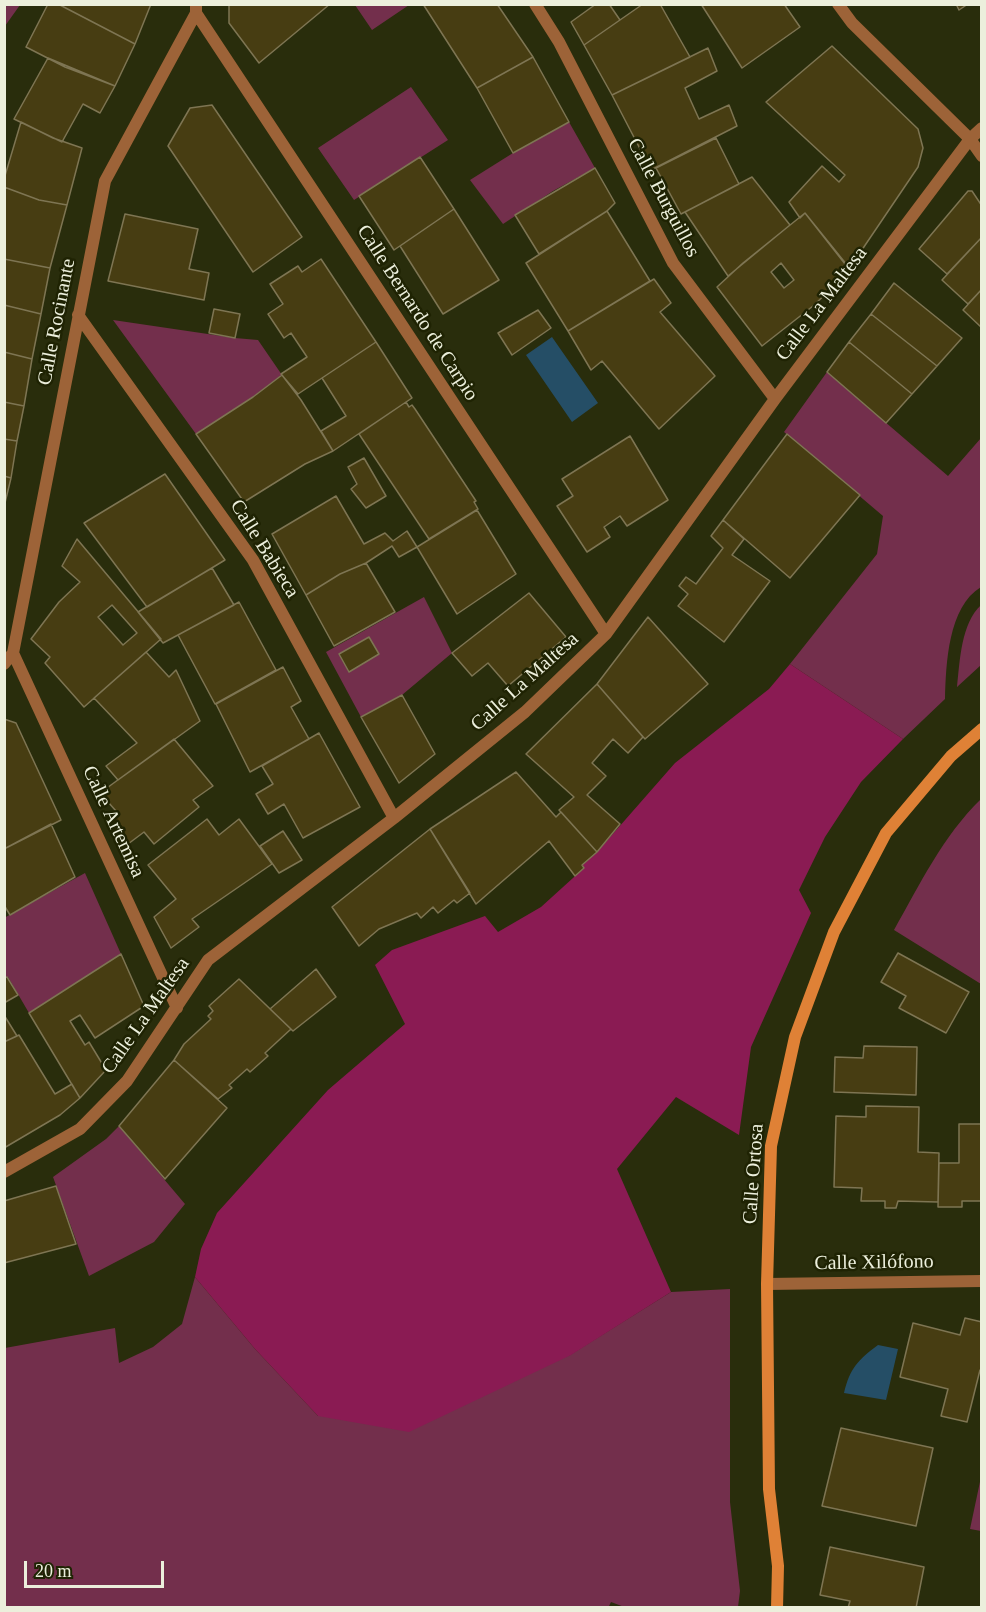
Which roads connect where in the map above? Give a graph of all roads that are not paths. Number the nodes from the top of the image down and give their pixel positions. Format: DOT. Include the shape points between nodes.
graph roads {
  1 [pos="535,4"];
  2 [pos="838,4"];
  3 [pos="196,9"];
  4 [pos="981,128"];
  5 [pos="970,139"];
  6 [pos="981,156"];
  7 [pos="78,315"];
  8 [pos="776,399"];
  9 [pos="606,634"];
  10 [pos="13,653"];
  11 [pos="4,664"];
  12 [pos="981,729"];
  13 [pos="394,818"];
  14 [pos="177,1008"];
  15 [pos="4,1172"];
  16 [pos="981,1281"];
  17 [pos="767,1284"];
  18 [pos="777,1608"];
  1 -- 8 [label="street, Calle Burguillos" via="559,42 673,262"];
  2 -- 5 [label="street" via="852,23"];
  3 -- 7 [label="street, Calle Rocinante" via="105,181"];
  3 -- 9 [label="street, Calle Bernardo de Carpio"];
  4 -- 5 [label="street, Calle La Maltesa"];
  5 -- 6 [label="street"];
  5 -- 8 [label="street, Calle La Maltesa"];
  7 -- 10 [label="street, Calle Rocinante"];
  7 -- 13 [label="street, Calle Babieca" via="253,560"];
  8 -- 9 [label="street, Calle La Maltesa"];
  9 -- 13 [label="street, Calle La Maltesa" via="525,712"];
  10 -- 11 [label="street, Calle Rocinante"];
  10 -- 14 [label="street, Calle Artemisa"];
  12 -- 17 [label="street, Calle Ortosa" via="951,756 886,833 834,932 795,1037 771,1146"];
  13 -- 14 [label="street, Calle La Maltesa" via="208,960"];
  14 -- 15 [label="street, Calle La Maltesa" via="127,1081 80,1129"];
  16 -- 17 [label="street, Calle Xilófono"];
  17 -- 18 [label="street, Calle Ortosa" via="769,1489 778,1566"];
}
